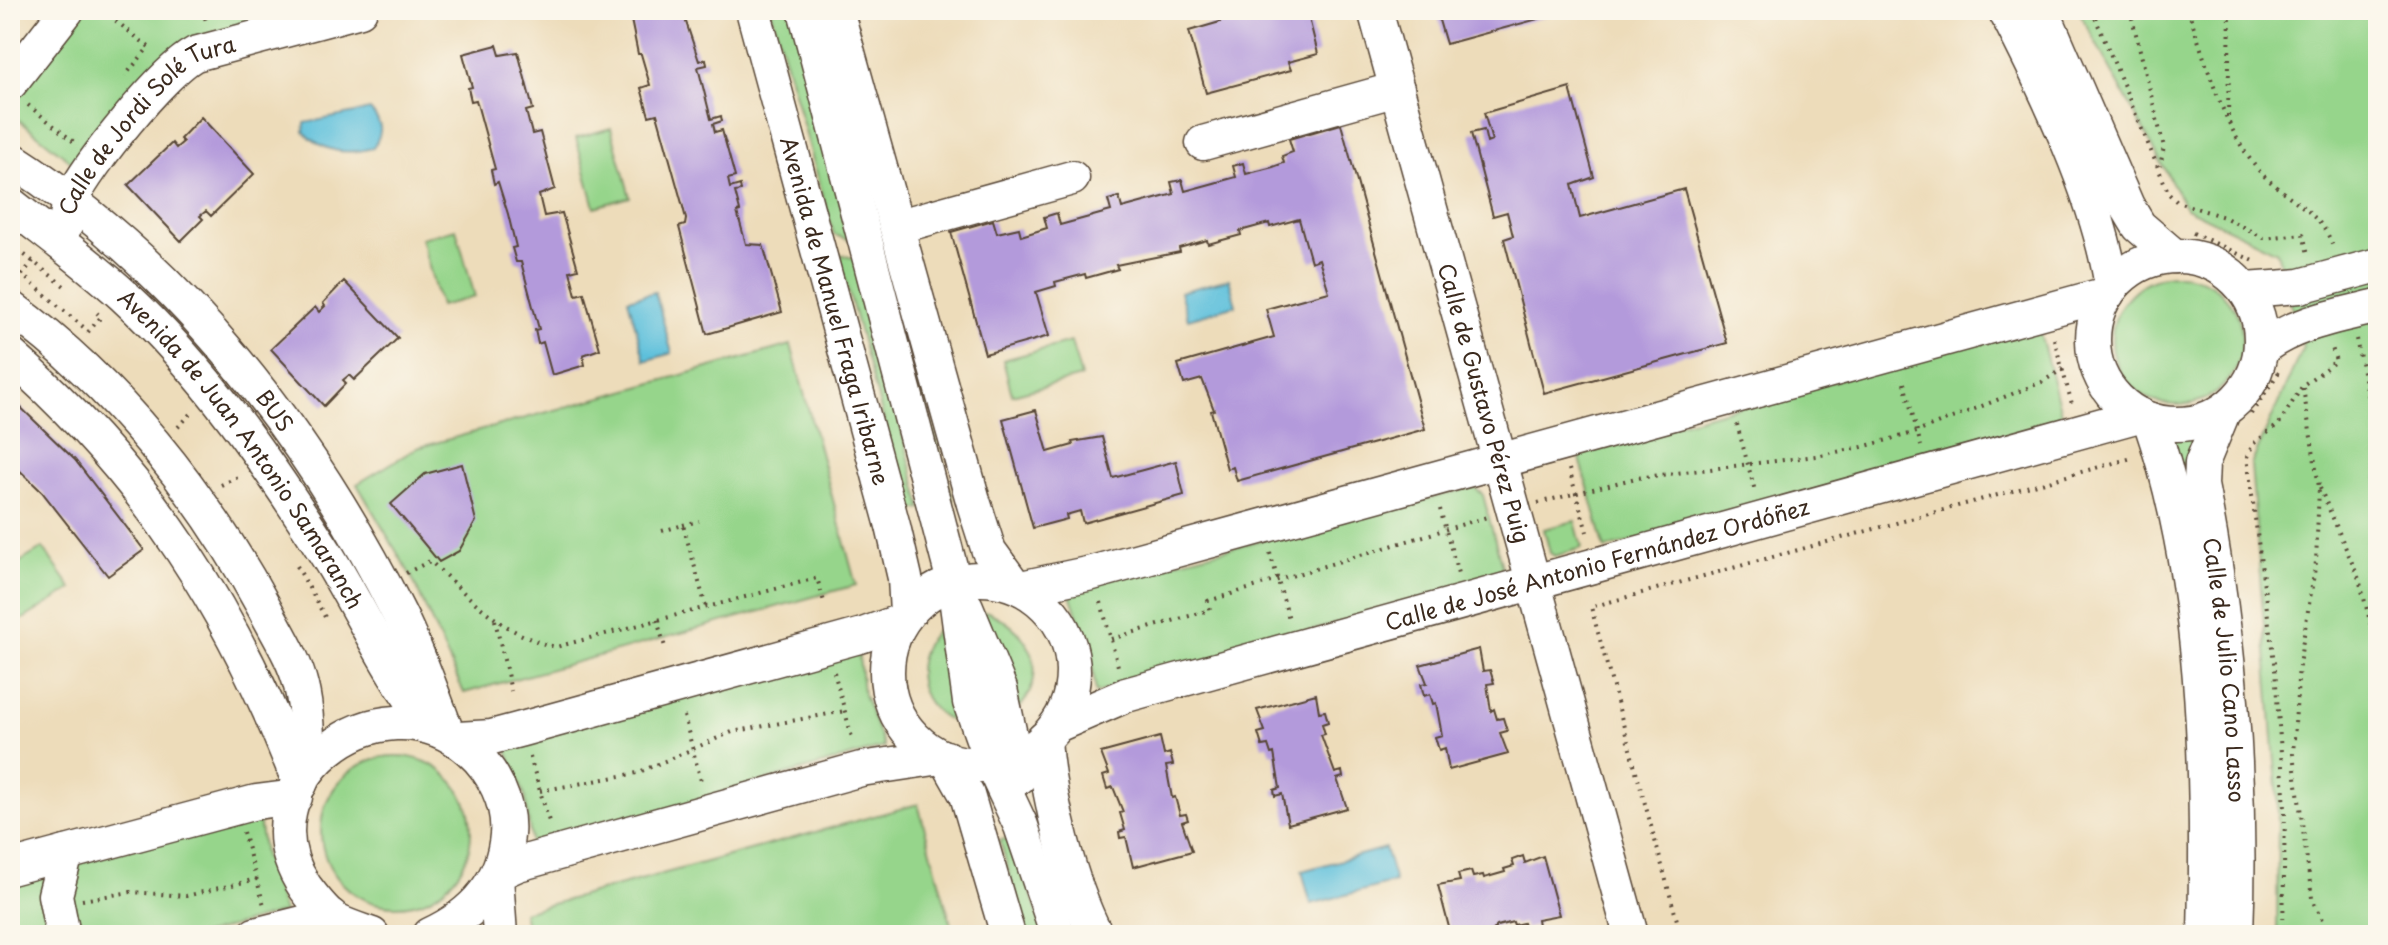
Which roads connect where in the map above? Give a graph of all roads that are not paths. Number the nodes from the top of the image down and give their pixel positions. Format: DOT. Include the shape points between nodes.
graph roads {
  1 [pos="67,10"];
  2 [pos="360,10"];
  3 [pos="753,10"];
  4 [pos="805,10"];
  5 [pos="836,10"];
  6 [pos="1375,10"];
  7 [pos="2005,10"];
  8 [pos="2042,10"];
  9 [pos="1397,89"];
  10 [pos="15,90"];
  11 [pos="1203,143"];
  12 [pos="10,158"];
  13 [pos="1072,178"];
  14 [pos="70,201"];
  15 [pos="10,204"];
  16 [pos="896,222"];
  17 [pos="2179,242"];
  18 [pos="67,248"];
  19 [pos="2357,265"];
  20 [pos="2253,276"];
  21 [pos="2109,290"];
  22 [pos="2367,315"];
  23 [pos="17,317"];
  24 [pos="10,355"];
  25 [pos="2271,359"];
  26 [pos="2234,416"];
  27 [pos="2145,418"];
  28 [pos="1499,460"];
  29 [pos="954,582"];
  30 [pos="1533,583"];
  31 [pos="1017,586"];
  32 [pos="904,617"];
  33 [pos="446,733"];
  34 [pos="1027,746"];
  35 [pos="944,758"];
  36 [pos="301,784"];
  37 [pos="66,853"];
  38 [pos="10,868"];
  39 [pos="497,876"];
  40 [pos="60,921"];
  41 [pos="472,921"];
  42 [pos="260,923"];
  43 [pos="337,924"];
  44 [pos="372,935"];
  45 [pos="430,935"];
  46 [pos="500,935"];
  47 [pos="1008,935"];
  48 [pos="1058,935"];
  49 [pos="1096,935"];
  50 [pos="1631,935"];
  51 [pos="2205,935"];
  52 [pos="2236,935"];
  1 -- 10 [label="street"];
  2 -- 14 [label="street, Calle de Jordi Solé Tura" via="195,54 177,64"];
  3 -- 32 [label="street, Avenida de Manuel Fraga Iribarne" via="893,526 905,578"];
  4 -- 29 [label="street"];
  5 -- 16 [label="street"];
  6 -- 9 [label="street, Calle de Gustavo Pérez Puig"];
  7 -- 21 [label="street" via="2037,71 2082,184 2106,256"];
  8 -- 17 [label="street" via="2127,206 2139,226"];
  9 -- 11 [label="street"];
  9 -- 28 [label="street, Calle de Gustavo Pérez Puig"];
  12 -- 14 [label="street, BUS"];
  13 -- 16 [label="street" via="907,224"];
  14 -- 18 [label="street, Calle de Jordi Solé Tura"];
  14 -- 33 [label="street, BUS" via="209,331 286,424 348,518 401,617"];
  15 -- 18 [label="street, Avenida de Juan Antonio Samaranch"];
  16 -- 31 [label="street" via="989,551"];
  17 -- 20 [label="street" via="2203,261"];
  17 -- 21 [label="street"];
  18 -- 33 [label="street, Avenida de Juan Antonio Samaranch" via="125,297 197,375 329,560 386,666"];
  19 -- 20 [label="street" via="2279,290"];
  20 -- 25 [label="street"];
  21 -- 27 [label="street" via="2095,319 2093,348 2100,375 2116,399"];
  21 -- 28 [label="street"];
  22 -- 25 [label="street" via="2311,324 2273,340"];
  23 -- 36 [label="street" via="93,377 167,460 240,563 301,687 307,729"];
  24 -- 36 [label="street" via="103,446 161,515 214,597 260,683"];
  25 -- 26 [label="street" via="2256,370"];
  26 -- 27 [label="street" via="2175,424"];
  26 -- 52 [label="street, Calle de Julio Cano Lasso" via="2202,463 2201,485 2237,757"];
  27 -- 30 [label="street, Calle de José Antonio Fernández Ordóñez"];
  27 -- 51 [label="street, Calle de Julio Cano Lasso" via="2175,512 2195,648 2206,759"];
  28 -- 30 [label="street, Calle de Gustavo Pérez Puig"];
  28 -- 31 [label="street" via="1092,573"];
  29 -- 31 [label="street" via="984,578"];
  29 -- 32 [label="street" via="929,594"];
  29 -- 34 [label="street"];
  30 -- 34 [label="street, Calle de José Antonio Fernández Ordóñez" via="1126,695"];
  30 -- 50 [label="street, Calle de Gustavo Pérez Puig"];
  31 -- 34 [label="street" via="1051,611 1071,650 1073,682"];
  32 -- 33 [label="street" via="863,635 492,737"];
  32 -- 35 [label="street" via="889,652 889,696 911,734"];
  33 -- 36 [label="street" via="404,722 349,733 326,750"];
  33 -- 39 [label="street, Avenida de Juan Antonio Samaranch" via="481,759 497,784 506,813 506,851"];
  34 -- 35 [label="street"];
  34 -- 48 [label="street" via="1021,826"];
  34 -- 49 [label="street" via="1045,762"];
  35 -- 39 [label="street" via="861,769 518,864"];
  35 -- 47 [label="street" via="967,795"];
  36 -- 37 [label="street" via="256,802"];
  36 -- 43 [label="street" via="289,819 293,862 302,882"];
  37 -- 38 [label="street"];
  37 -- 40 [label="street" via="57,875"];
  39 -- 41 [label="street"];
  39 -- 46 [label="street"];
  41 -- 45 [label="street"];
  42 -- 43 [label="street"];
  43 -- 44 [label="street"];
}
